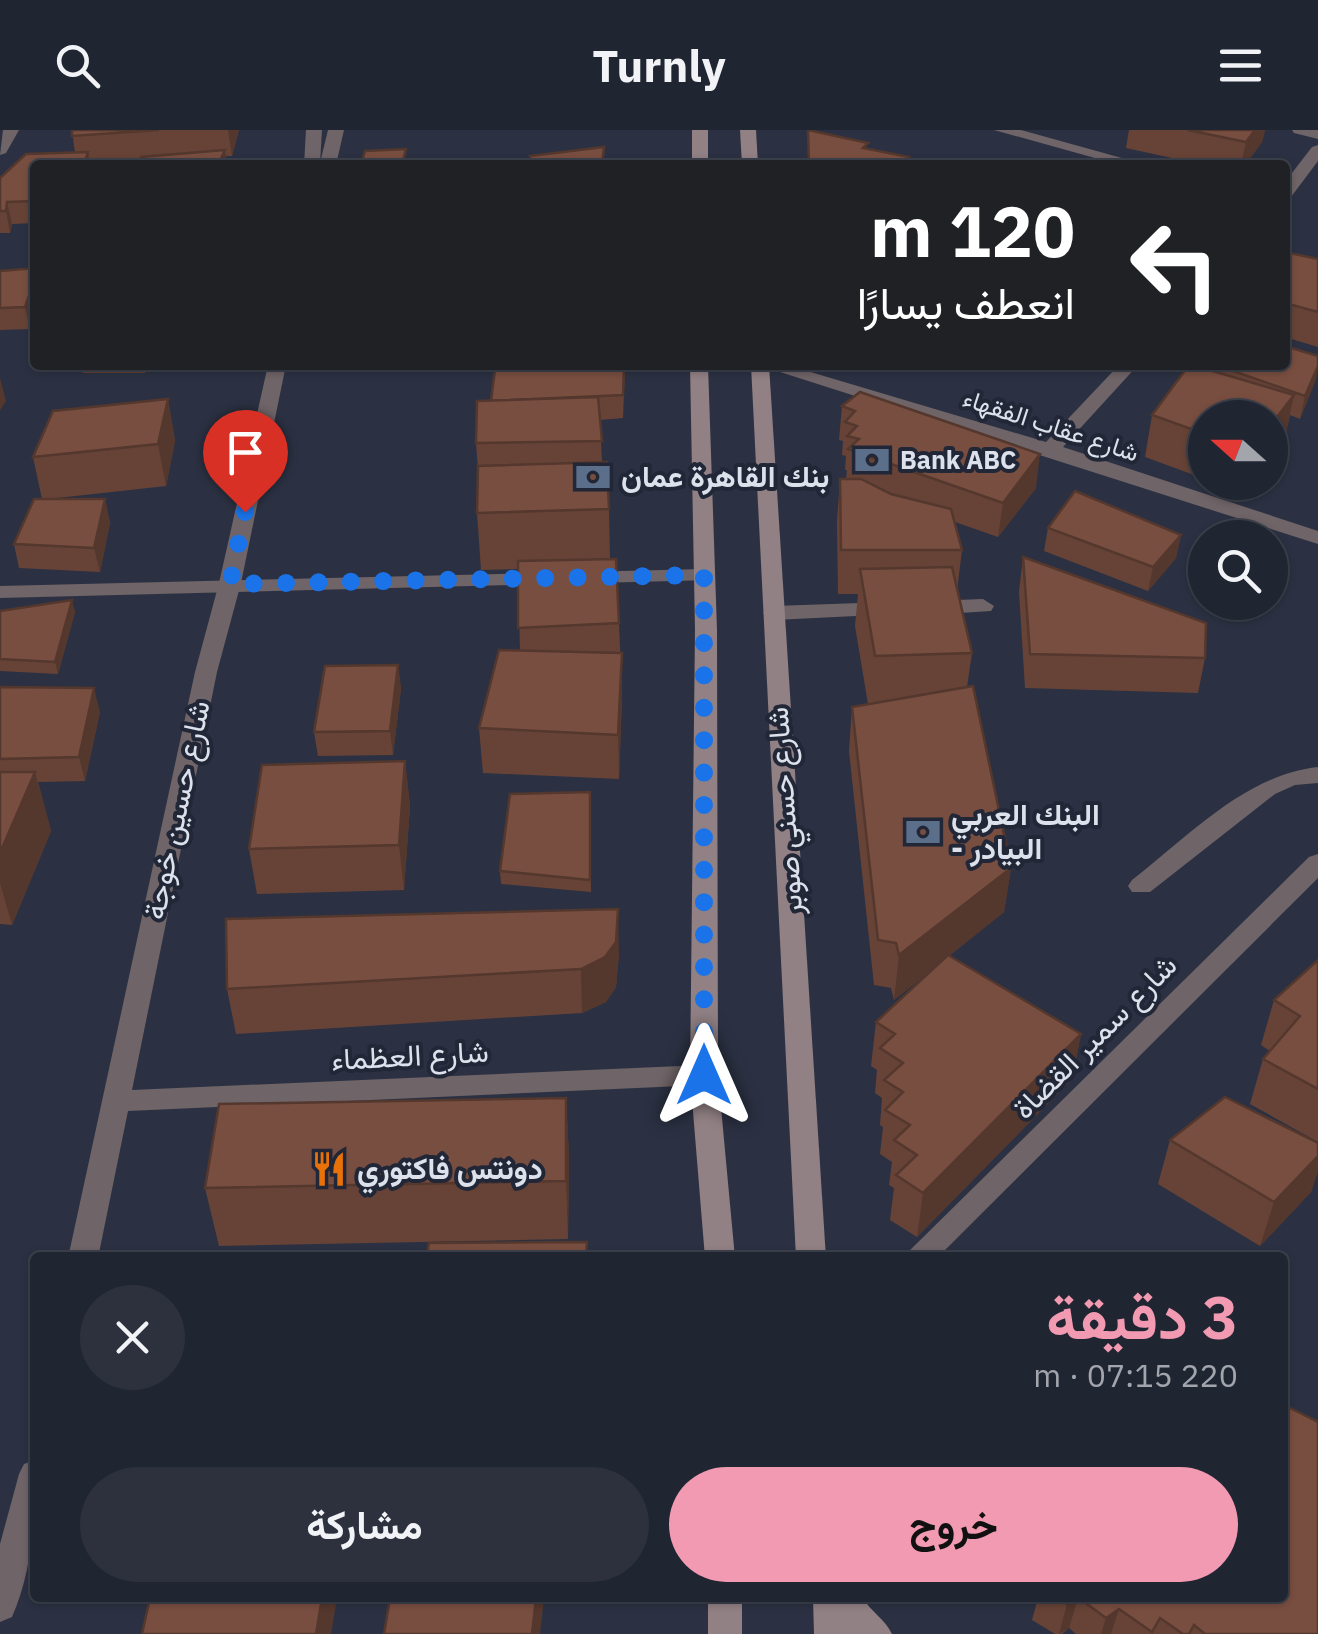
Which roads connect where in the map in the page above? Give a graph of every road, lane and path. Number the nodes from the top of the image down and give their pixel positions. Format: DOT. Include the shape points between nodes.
graph roads {
  1 [pos="11,130"];
  2 [pos="314,130"];
  3 [pos="336,130"];
  4 [pos="700,130"];
  5 [pos="748,130"];
  6 [pos="1002,130"];
  7 [pos="1300,130"];
  8 [pos="1318,134"];
  9 [pos="0,150"];
  10 [pos="1318,150"];
  11 [pos="312,160"];
  12 [pos="329,160"];
  13 [pos="700,160"];
  14 [pos="750,160"];
  15 [pos="1119,160"];
  16 [pos="1290,186"];
  17 [pos="276,370"];
  18 [pos="700,370"];
  19 [pos="763,370"];
  20 [pos="780,370"];
  21 [pos="1124,370"];
  22 [pos="1050,449"];
  23 [pos="1318,538"];
  24 [pos="704,575"];
  25 [pos="230,584"];
  26 [pos="0,592"];
  27 [pos="983,606"];
  28 [pos="774,613"];
  29 [pos="1318,775"];
  30 [pos="1318,863"];
  31 [pos="1141,886"];
  32 [pos="704,1075"];
  33 [pos="118,1101"];
  34 [pos="85,1252"];
  35 [pos="719,1252"];
  36 [pos="811,1252"];
  37 [pos="923,1252"];
  38 [pos="30,1484"];
  39 [pos="12,1520"];
  40 [pos="726,1602"];
  41 [pos="830,1602"];
  42 [pos="847,1602"];
  43 [pos="0,1606"];
  44 [pos="725,1634"];
  45 [pos="831,1634"];
  46 [pos="876,1634"];
  1 -- 9 [label="street"];
  2 -- 11 [label="street"];
  3 -- 12 [label="street"];
  4 -- 13 [label="main road"];
  5 -- 14 [label="main road"];
  6 -- 15 [label="street"];
  7 -- 8 [label="street"];
  10 -- 16 [label="street"];
  17 -- 25 [label="street, شارع حسين خوجة"];
  18 -- 24 [label="main road"];
  19 -- 28 [label="main road, شارع حسني صوبر"];
  20 -- 22 [label="street, شارع عقاب الفقهاء"];
  21 -- 22 [label="street"];
  22 -- 23 [label="street, شارع عقاب الفقهاء"];
  24 -- 25 [label="street"];
  24 -- 32 [label="main road"];
  25 -- 26 [label="street"];
  25 -- 33 [label="street, شارع حسين خوجة"];
  27 -- 28 [label="street"];
  28 -- 36 [label="main road, شارع حسني صوبر"];
  29 -- 31 [label="street" via="1267,788"];
  30 -- 37 [label="street, شارع سمير القضاة"];
  32 -- 33 [label="street, شارع العظماء"];
  32 -- 35 [label="main road"];
  33 -- 34 [label="street, شارع حسين خوجة"];
  38 -- 39 [label="street"];
  39 -- 43 [label="street"];
  40 -- 44 [label="main road"];
  41 -- 45 [label="main road"];
  42 -- 46 [label="main road"];
}
